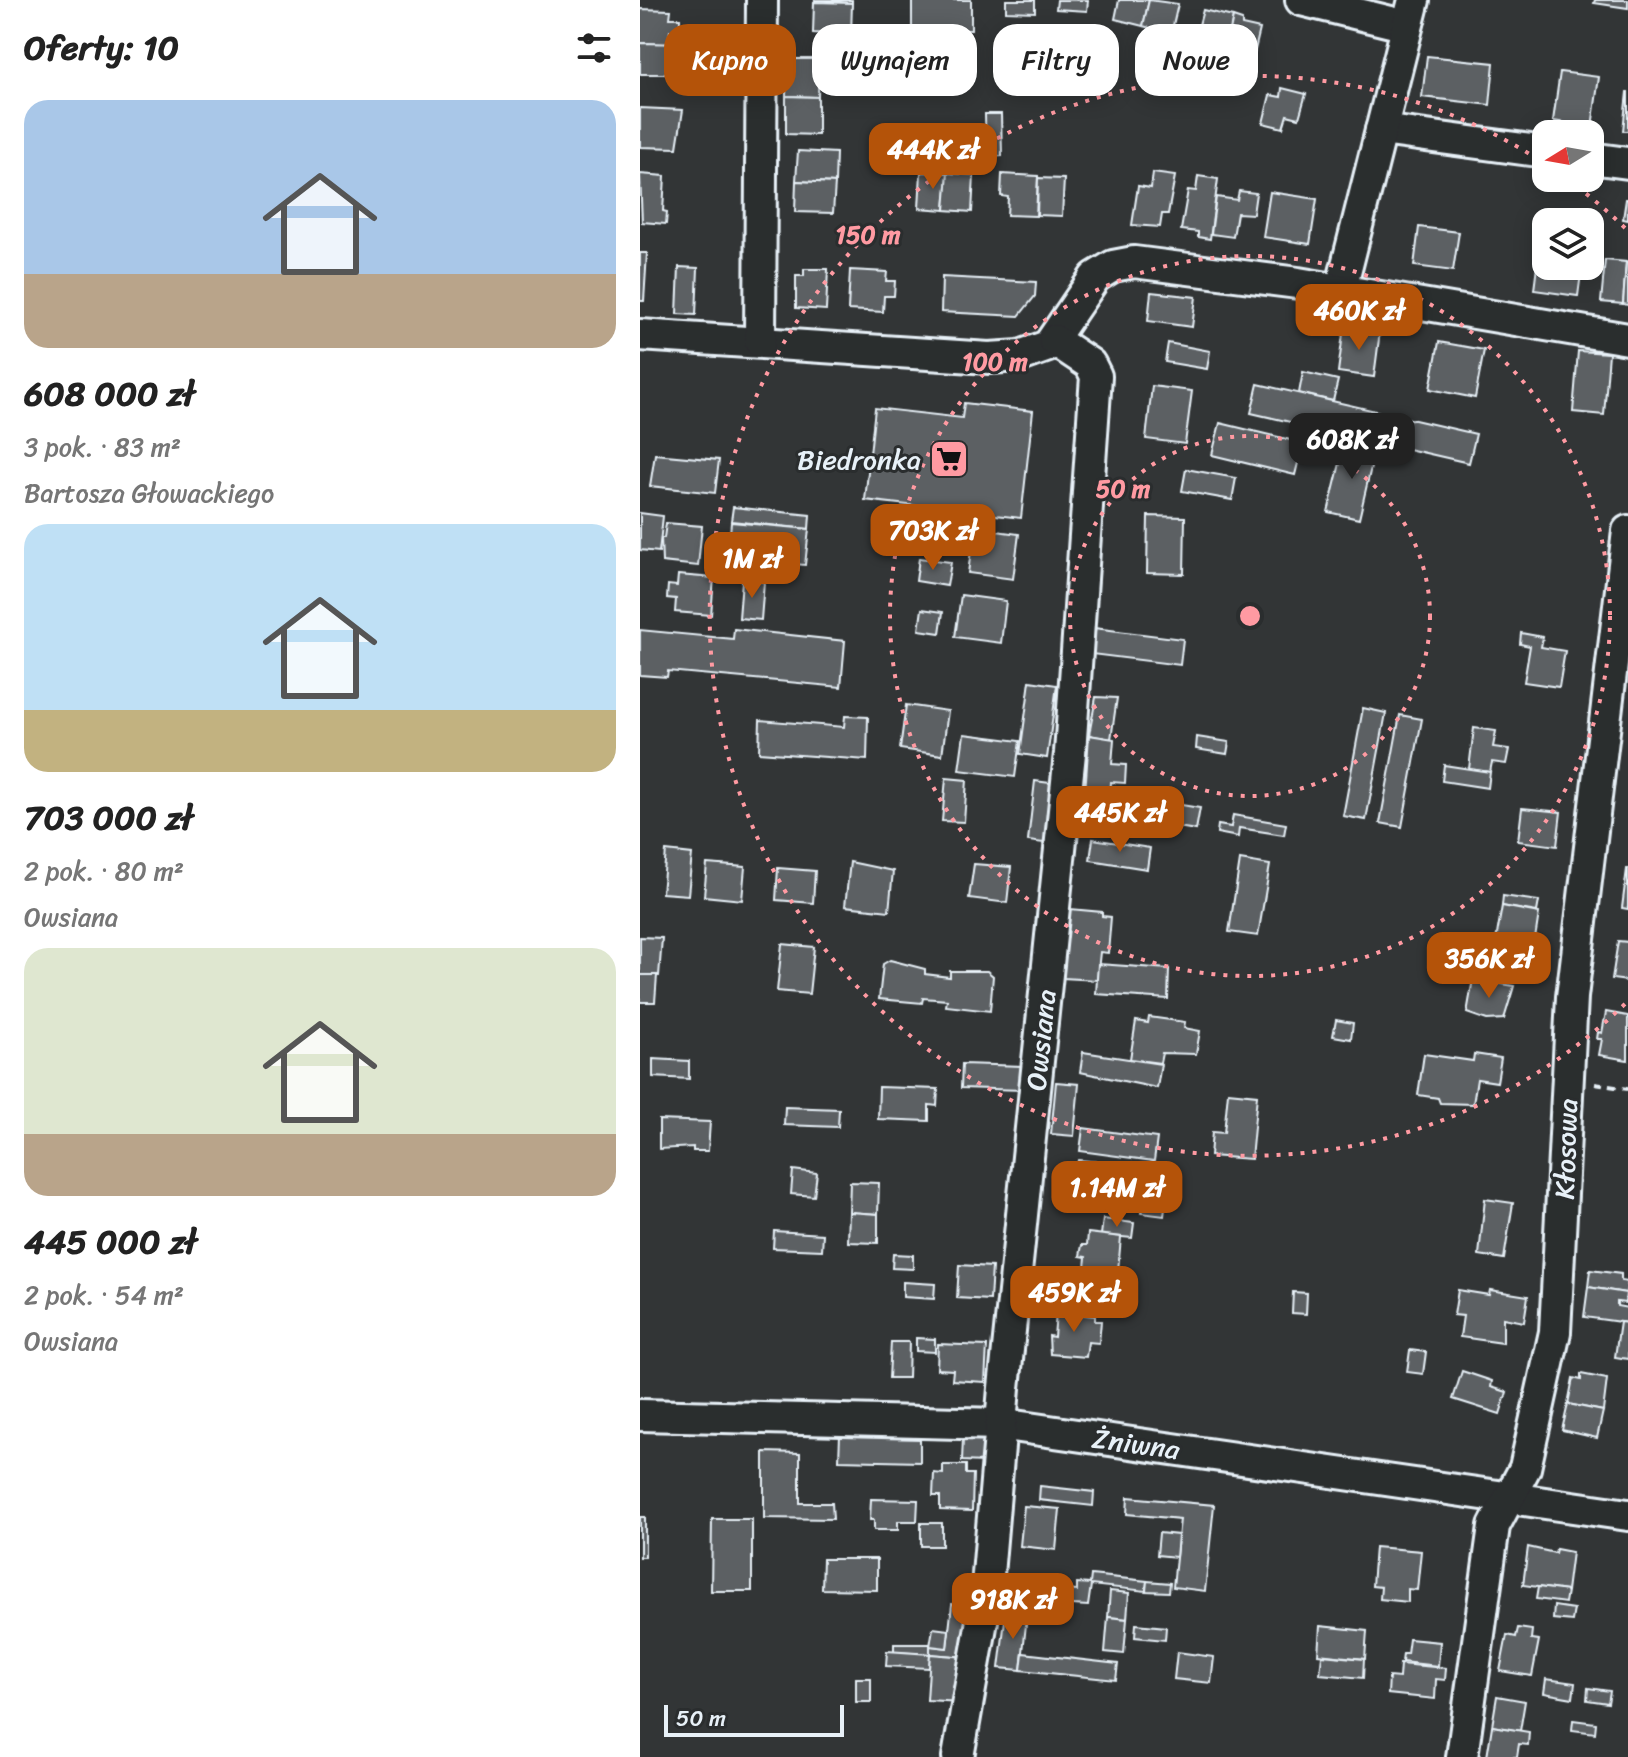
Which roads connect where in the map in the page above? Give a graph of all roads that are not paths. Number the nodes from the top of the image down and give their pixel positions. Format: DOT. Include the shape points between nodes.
graph roads {
  1 [pos="762,0"];
  2 [pos="1301,0"];
  3 [pos="1410,13"];
  4 [pos="1381,130"];
  5 [pos="1532,150"];
  6 [pos="1604,160"];
  7 [pos="1628,163"];
  8 [pos="1340,293"];
  9 [pos="640,335"];
  10 [pos="1628,339"];
  11 [pos="1054,340"];
  12 [pos="760,342"];
  13 [pos="1628,531"];
  14 [pos="640,1415"];
  15 [pos="1000,1424"];
  16 [pos="1507,1497"];
  17 [pos="1628,1515"];
  18 [pos="958,1757"];
  19 [pos="1462,1757"];
  1 -- 12 [label="street"];
  2 -- 3 [label="street"];
  3 -- 4 [label="street"];
  4 -- 5 [label="street"];
  4 -- 8 [label="street"];
  6 -- 7 [label="street"];
  8 -- 10 [label="street"];
  8 -- 11 [label="street" via="1134,262 1095,277"];
  9 -- 12 [label="street"];
  11 -- 12 [label="street" via="1036,353 1005,358"];
  11 -- 15 [label="street, Owsiana" via="1090,364 1096,376 1070,753"];
  13 -- 16 [label="street, Kłosowa" via="1575,969 1555,1332 1525,1468"];
  14 -- 15 [label="street, Żniwna"];
  15 -- 16 [label="street, Żniwna"];
  15 -- 18 [label="street, Owsiana" via="986,1598"];
  16 -- 17 [label="street, Żniwna"];
  16 -- 19 [label="street, Kłosowa" via="1494,1526"];
}
